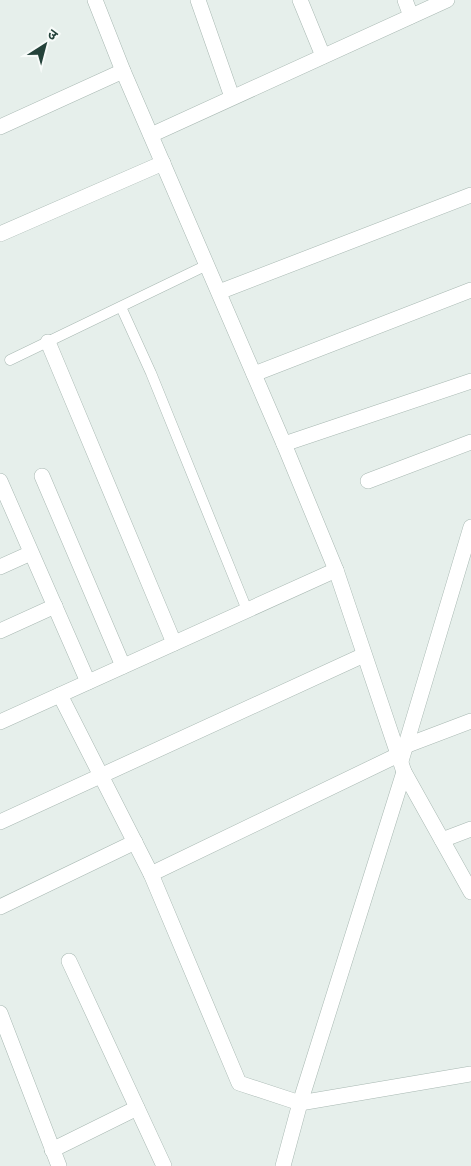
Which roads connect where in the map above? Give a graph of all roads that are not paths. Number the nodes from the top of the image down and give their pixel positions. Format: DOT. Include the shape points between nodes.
graph roads {
  1 [pos="95,0"];
  2 [pos="198,0"];
  3 [pos="300,0"];
  4 [pos="405,0"];
  5 [pos="448,0"];
  6 [pos="411,16"];
  7 [pos="323,56"];
  8 [pos="123,71"];
  9 [pos="232,97"];
  10 [pos="0,127"];
  11 [pos="151,135"];
  12 [pos="163,163"];
  13 [pos="471,195"];
  14 [pos="0,234"];
  15 [pos="207,265"];
  16 [pos="471,290"];
  17 [pos="219,292"];
  18 [pos="121,307"];
  19 [pos="48,342"];
  20 [pos="10,360"];
  21 [pos="254,374"];
  22 [pos="471,381"];
  23 [pos="471,442"];
  24 [pos="284,444"];
  25 [pos="42,476"];
  26 [pos="368,481"];
  27 [pos="2,489"];
  28 [pos="471,527"];
  29 [pos="31,552"];
  30 [pos="0,568"];
  31 [pos="336,570"];
  32 [pos="54,606"];
  33 [pos="247,610"];
  34 [pos="0,631"];
  35 [pos="174,643"];
  36 [pos="364,655"];
  37 [pos="123,666"];
  38 [pos="88,682"];
  39 [pos="60,694"];
  40 [pos="471,721"];
  41 [pos="0,722"];
  42 [pos="402,759"];
  43 [pos="101,775"];
  44 [pos="0,822"];
  45 [pos="471,829"];
  46 [pos="442,840"];
  47 [pos="135,842"];
  48 [pos="151,874"];
  49 [pos="471,892"];
  50 [pos="0,907"];
  51 [pos="69,961"];
  52 [pos="0,1013"];
  53 [pos="471,1074"];
  54 [pos="300,1103"];
  55 [pos="137,1108"];
  56 [pos="52,1150"];
  57 [pos="58,1166"];
  58 [pos="164,1166"];
  59 [pos="283,1166"];
  1 -- 8 [label="street"];
  2 -- 9 [label="street"];
  3 -- 7 [label="street"];
  4 -- 6 [label="street"];
  5 -- 6 [label="street"];
  6 -- 7 [label="street"];
  7 -- 9 [label="street"];
  8 -- 10 [label="street"];
  8 -- 11 [label="street"];
  9 -- 11 [label="street"];
  11 -- 12 [label="street"];
  12 -- 14 [label="street"];
  12 -- 15 [label="street"];
  13 -- 17 [label="street"];
  15 -- 17 [label="street"];
  15 -- 18 [label="lane"];
  16 -- 21 [label="street"];
  17 -- 21 [label="street"];
  18 -- 19 [label="lane"];
  18 -- 33 [label="lane"];
  19 -- 20 [label="lane"];
  19 -- 35 [label="street"];
  21 -- 24 [label="street"];
  22 -- 24 [label="street"];
  23 -- 26 [label="street"];
  24 -- 31 [label="street"];
  25 -- 37 [label="street"];
  27 -- 29 [label="street"];
  28 -- 42 [label="street"];
  29 -- 30 [label="street"];
  29 -- 32 [label="street"];
  31 -- 33 [label="street"];
  31 -- 36 [label="street"];
  32 -- 34 [label="street"];
  32 -- 38 [label="street"];
  33 -- 35 [label="street"];
  35 -- 37 [label="street"];
  36 -- 42 [label="street"];
  36 -- 43 [label="street"];
  37 -- 38 [label="street"];
  38 -- 39 [label="street"];
  39 -- 41 [label="street"];
  39 -- 43 [label="street"];
  40 -- 42 [label="street"];
  42 -- 46 [label="street"];
  42 -- 48 [label="street"];
  42 -- 54 [label="street"];
  43 -- 44 [label="street"];
  43 -- 47 [label="street"];
  45 -- 46 [label="street"];
  46 -- 49 [label="street"];
  47 -- 48 [label="street"];
  47 -- 50 [label="street"];
  48 -- 54 [label="street" via="239,1083"];
  51 -- 55 [label="street"];
  52 -- 56 [label="street"];
  53 -- 54 [label="street"];
  54 -- 59 [label="street"];
  55 -- 56 [label="street"];
  55 -- 58 [label="street"];
  56 -- 57 [label="street"];
}
